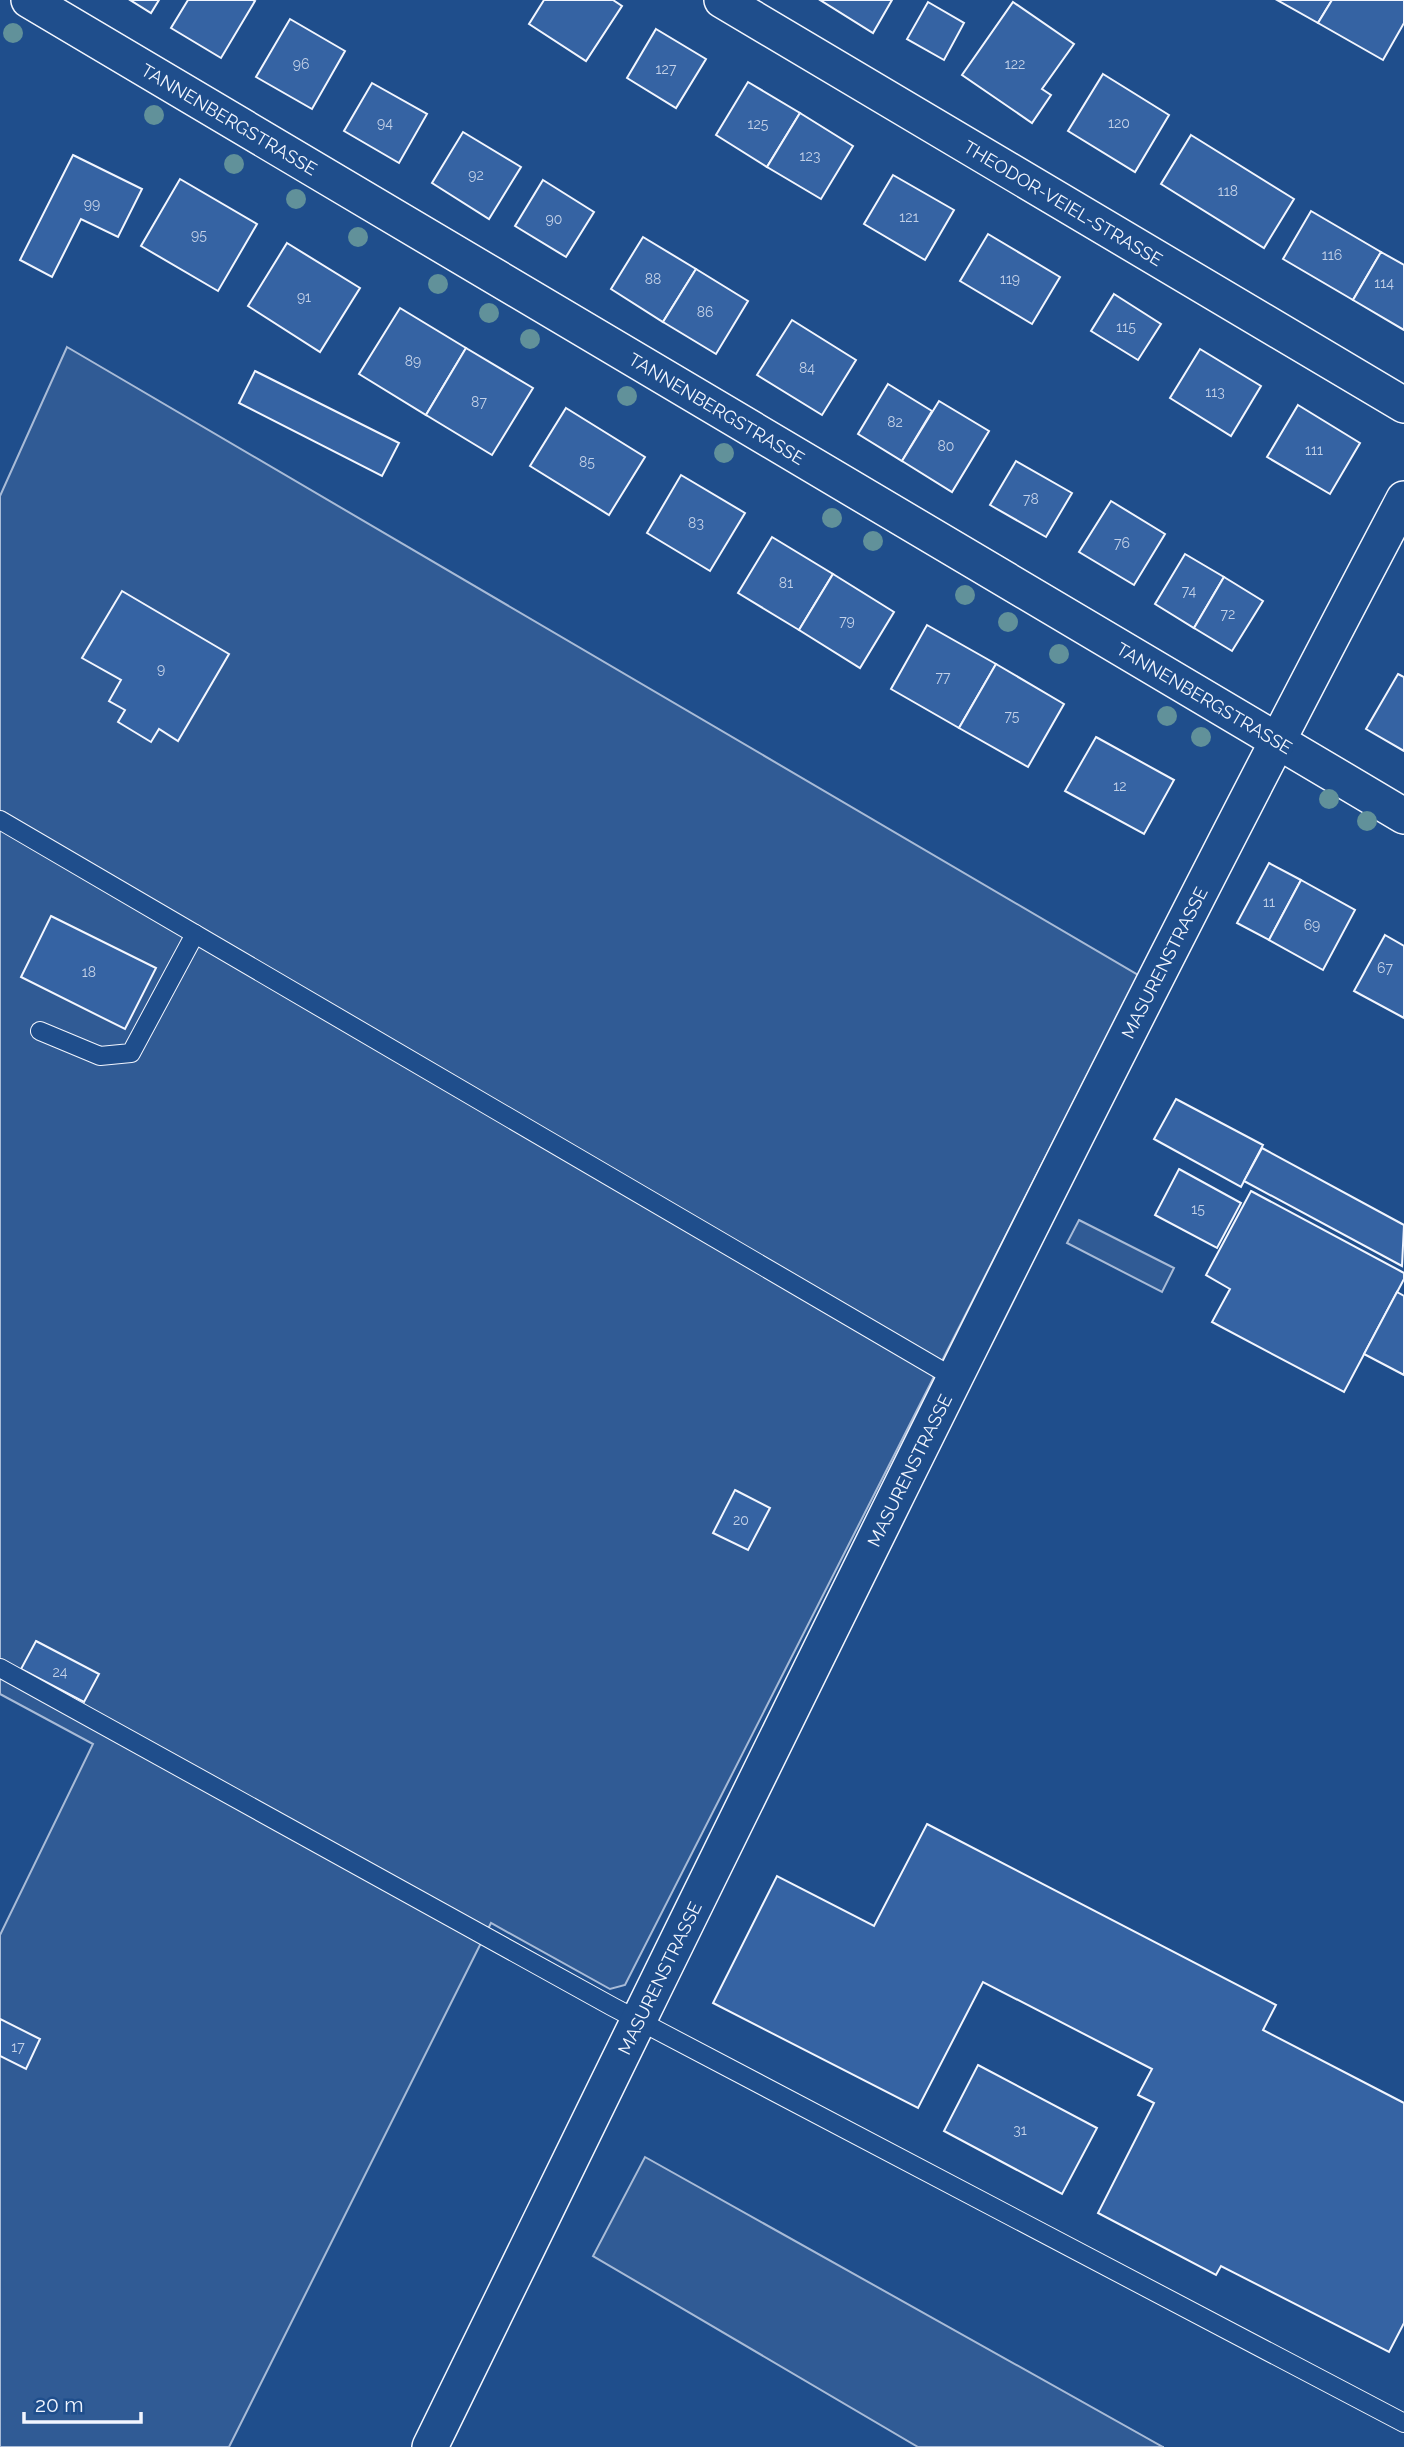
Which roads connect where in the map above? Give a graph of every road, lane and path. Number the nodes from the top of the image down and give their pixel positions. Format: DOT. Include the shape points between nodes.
graph roads {
  1 [pos="29,0"];
  2 [pos="722,0"];
  3 [pos="1404,405"];
  4 [pos="1404,499"];
  5 [pos="1275,743"];
  6 [pos="1404,817"];
  7 [pos="0,820"];
  8 [pos="195,934"];
  9 [pos="40,1031"];
  10 [pos="956,1379"];
  11 [pos="0,1668"];
  12 [pos="639,2020"];
  13 [pos="1404,2423"];
  14 [pos="430,2447"];
  1 -- 5 [label="street, TANNENBERGSTRASSE"];
  2 -- 3 [label="street, THEODOR-VEIEL-STRASSE"];
  4 -- 5 [label="street, MASURENSTRASSE"];
  5 -- 6 [label="street, TANNENBERGSTRASSE"];
  5 -- 10 [label="street, MASURENSTRASSE"];
  7 -- 8 [label="lane"];
  8 -- 9 [label="lane" via="131,1053 100,1056"];
  8 -- 10 [label="lane"];
  10 -- 12 [label="street, MASURENSTRASSE"];
  11 -- 12 [label="lane"];
  12 -- 13 [label="lane"];
  12 -- 14 [label="street, MASURENSTRASSE"];
}
